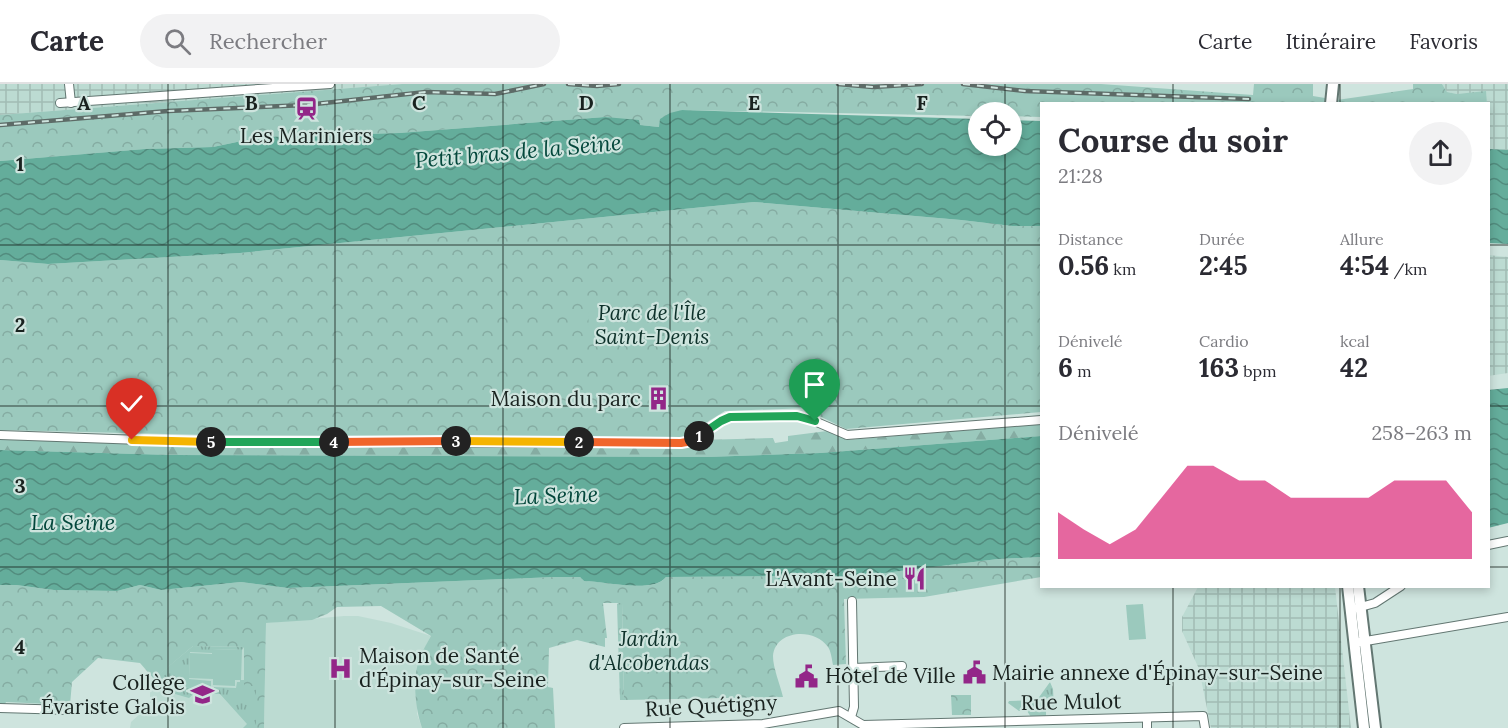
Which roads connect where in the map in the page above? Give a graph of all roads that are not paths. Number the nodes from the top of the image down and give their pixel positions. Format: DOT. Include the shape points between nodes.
graph roads {
  1 [pos="69,84"];
  2 [pos="330,84"];
  3 [pos="60,103"];
  4 [pos="70,103"];
  5 [pos="1040,420"];
  6 [pos="0,435"];
  7 [pos="1508,541"];
  8 [pos="1490,543"];
  9 [pos="1349,588"];
  10 [pos="1358,588"];
  11 [pos="1398,588"];
  12 [pos="852,601"];
  13 [pos="1355,608"];
  14 [pos="1508,616"];
  15 [pos="1360,642"];
  16 [pos="902,666"];
  17 [pos="853,668"];
  18 [pos="0,708"];
  19 [pos="70,711"];
  20 [pos="851,717"];
  21 [pos="1147,718"];
  22 [pos="940,726"];
  23 [pos="624,728"];
  24 [pos="1147,728"];
  25 [pos="1205,728"];
  26 [pos="1364,728"];
  27 [pos="1375,728"];
  1 -- 4 [label="street"];
  2 -- 4 [label="street"];
  3 -- 4 [label="street"];
  5 -- 6 [label="street" via="847,435 805,417 730,417 692,441 681,443 198,442"];
  7 -- 8 [label="street"];
  9 -- 13 [label="main road"];
  10 -- 13 [label="main road"];
  11 -- 13 [label="street" via="1375,603"];
  12 -- 17 [label="street"];
  13 -- 15 [label="main road"];
  14 -- 15 [label="street"];
  15 -- 26 [label="main road"];
  15 -- 27 [label="main road"];
  16 -- 17 [label="street"];
  17 -- 20 [label="street"];
  18 -- 19 [label="street"];
  20 -- 22 [label="street, Rue Quétigny" via="863,724 925,722"];
  20 -- 23 [label="street, Rue Quétigny" via="839,711 763,724"];
  21 -- 22 [label="street, Rue Mulot"];
  21 -- 24 [label="street"];
  21 -- 25 [label="street, Rue Mulot" via="1203,716"];
}
